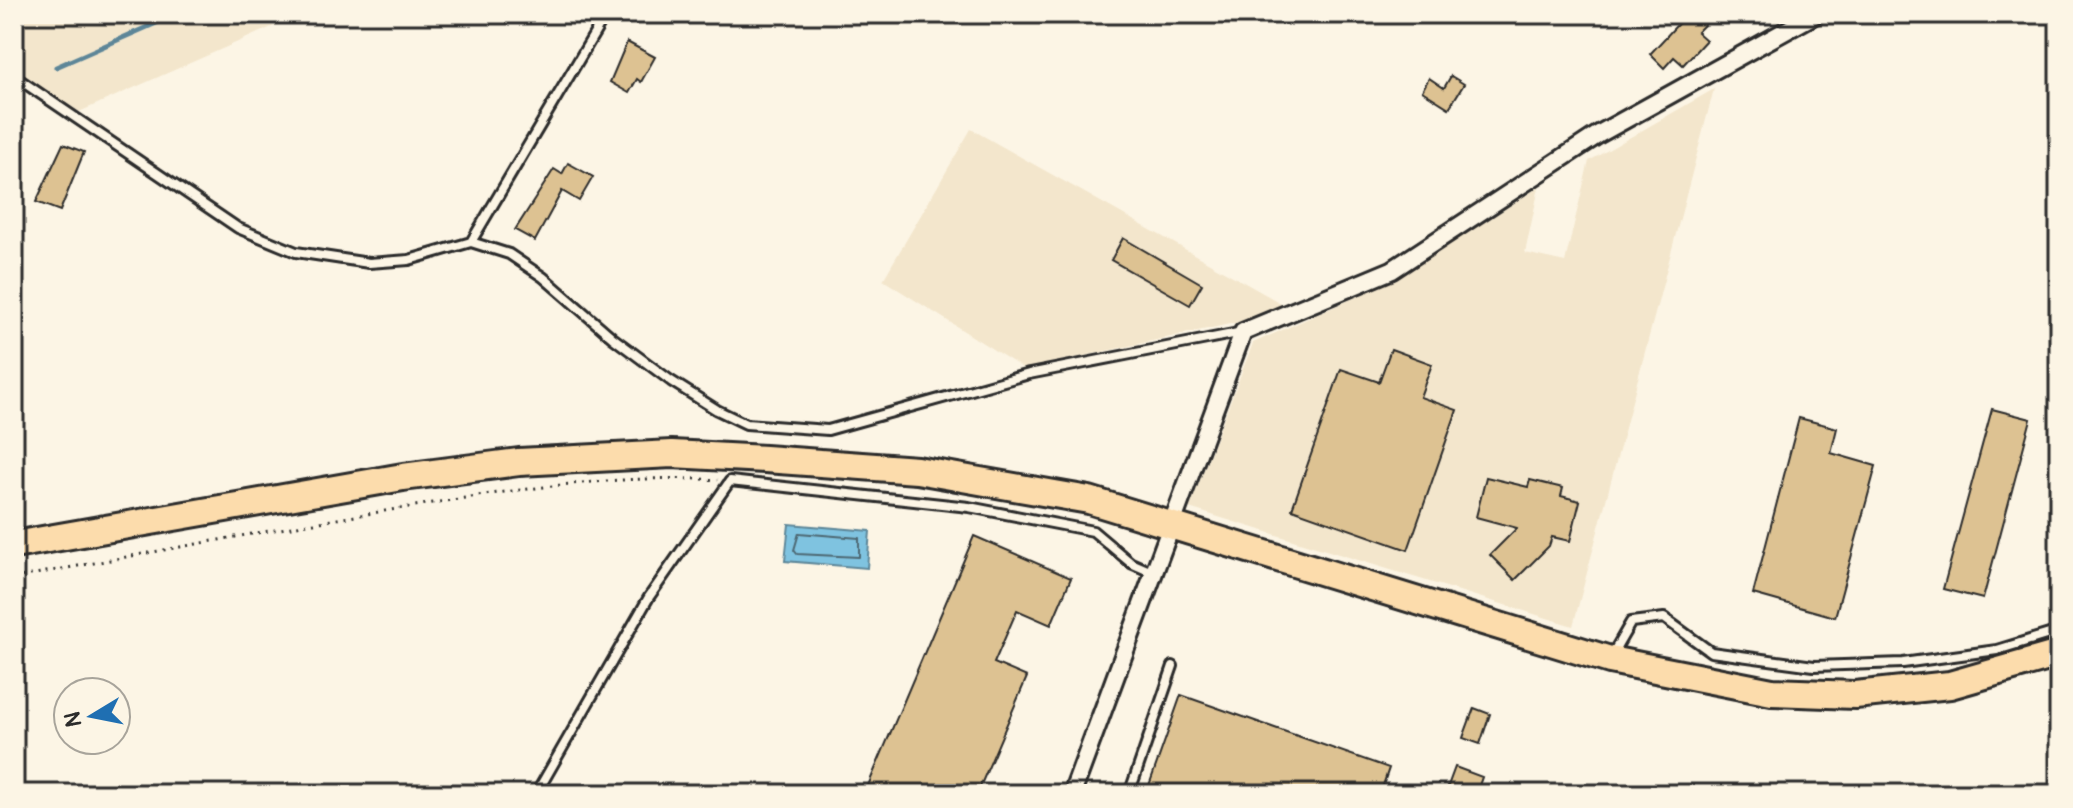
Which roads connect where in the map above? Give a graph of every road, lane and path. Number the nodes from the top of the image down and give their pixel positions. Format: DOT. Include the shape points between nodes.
graph roads {
  1 [pos="606,14"];
  2 [pos="1816,14"];
  3 [pos="14,76"];
  4 [pos="471,242"];
  5 [pos="1243,332"];
  6 [pos="730,481"];
  7 [pos="1172,523"];
  8 [pos="14,545"];
  9 [pos="1154,573"];
  10 [pos="14,578"];
  11 [pos="2059,631"];
  12 [pos="2059,654"];
  13 [pos="1610,660"];
  14 [pos="1173,666"];
  15 [pos="536,794"];
  16 [pos="1072,794"];
  17 [pos="1129,794"];
  1 -- 4 [label="lane"];
  2 -- 5 [label="street" via="1599,134 1392,270"];
  3 -- 4 [label="lane" via="238,228 296,252 369,263 409,260"];
  4 -- 5 [label="lane" via="509,254 543,277 613,338 717,410 770,428 828,430 1029,374"];
  5 -- 7 [label="street"];
  6 -- 9 [label="lane" via="969,507 1093,531 1131,563"];
  6 -- 10 [label="path" via="680,478 491,493"];
  6 -- 15 [label="lane" via="649,597"];
  7 -- 8 [label="main road" via="1089,500 917,470 672,454 519,462 403,477"];
  7 -- 9 [label="street"];
  7 -- 13 [label="main road"];
  9 -- 16 [label="street"];
  11 -- 13 [label="lane" via="1997,650 1919,661 1814,666 1711,652 1664,618 1631,622"];
  12 -- 13 [label="main road" via="1950,685 1855,695 1772,692"];
  14 -- 17 [label="lane"];
}
